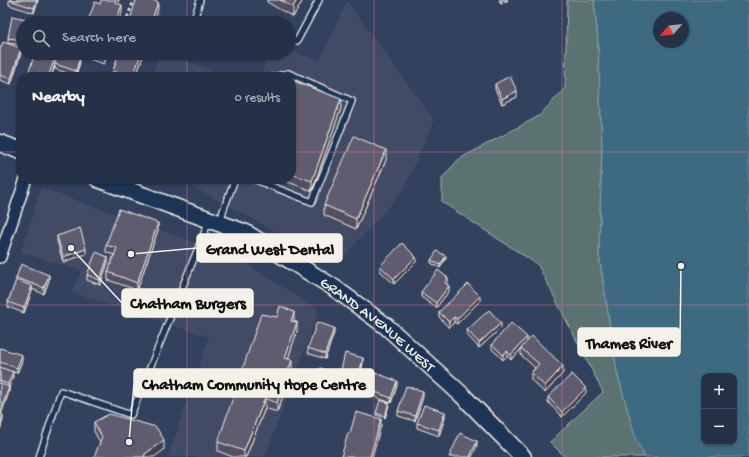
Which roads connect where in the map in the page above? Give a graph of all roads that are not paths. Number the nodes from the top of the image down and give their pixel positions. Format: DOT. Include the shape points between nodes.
graph roads {
  1 [pos="200,0"];
  2 [pos="319,0"];
  3 [pos="195,16"];
  4 [pos="296,40"];
  5 [pos="296,76"];
  6 [pos="0,143"];
  7 [pos="16,149"];
  8 [pos="24,184"];
  9 [pos="112,184"];
  10 [pos="233,184"];
  11 [pos="266,184"];
  12 [pos="215,222"];
  13 [pos="0,257"];
  14 [pos="39,457"];
  15 [pos="524,457"];
  1 -- 3 [label="lane"];
  2 -- 4 [label="lane"];
  5 -- 11 [label="lane" via="352,101 312,202"];
  6 -- 7 [label="main road"];
  8 -- 13 [label="street"];
  9 -- 12 [label="main road, GRAND AVENUE WEST"];
  10 -- 12 [label="lane" via="223,211"];
  12 -- 14 [label="lane" via="131,415 61,390"];
  12 -- 15 [label="main road, GRAND AVENUE WEST" via="246,233 333,287 386,326 462,394"];
}
